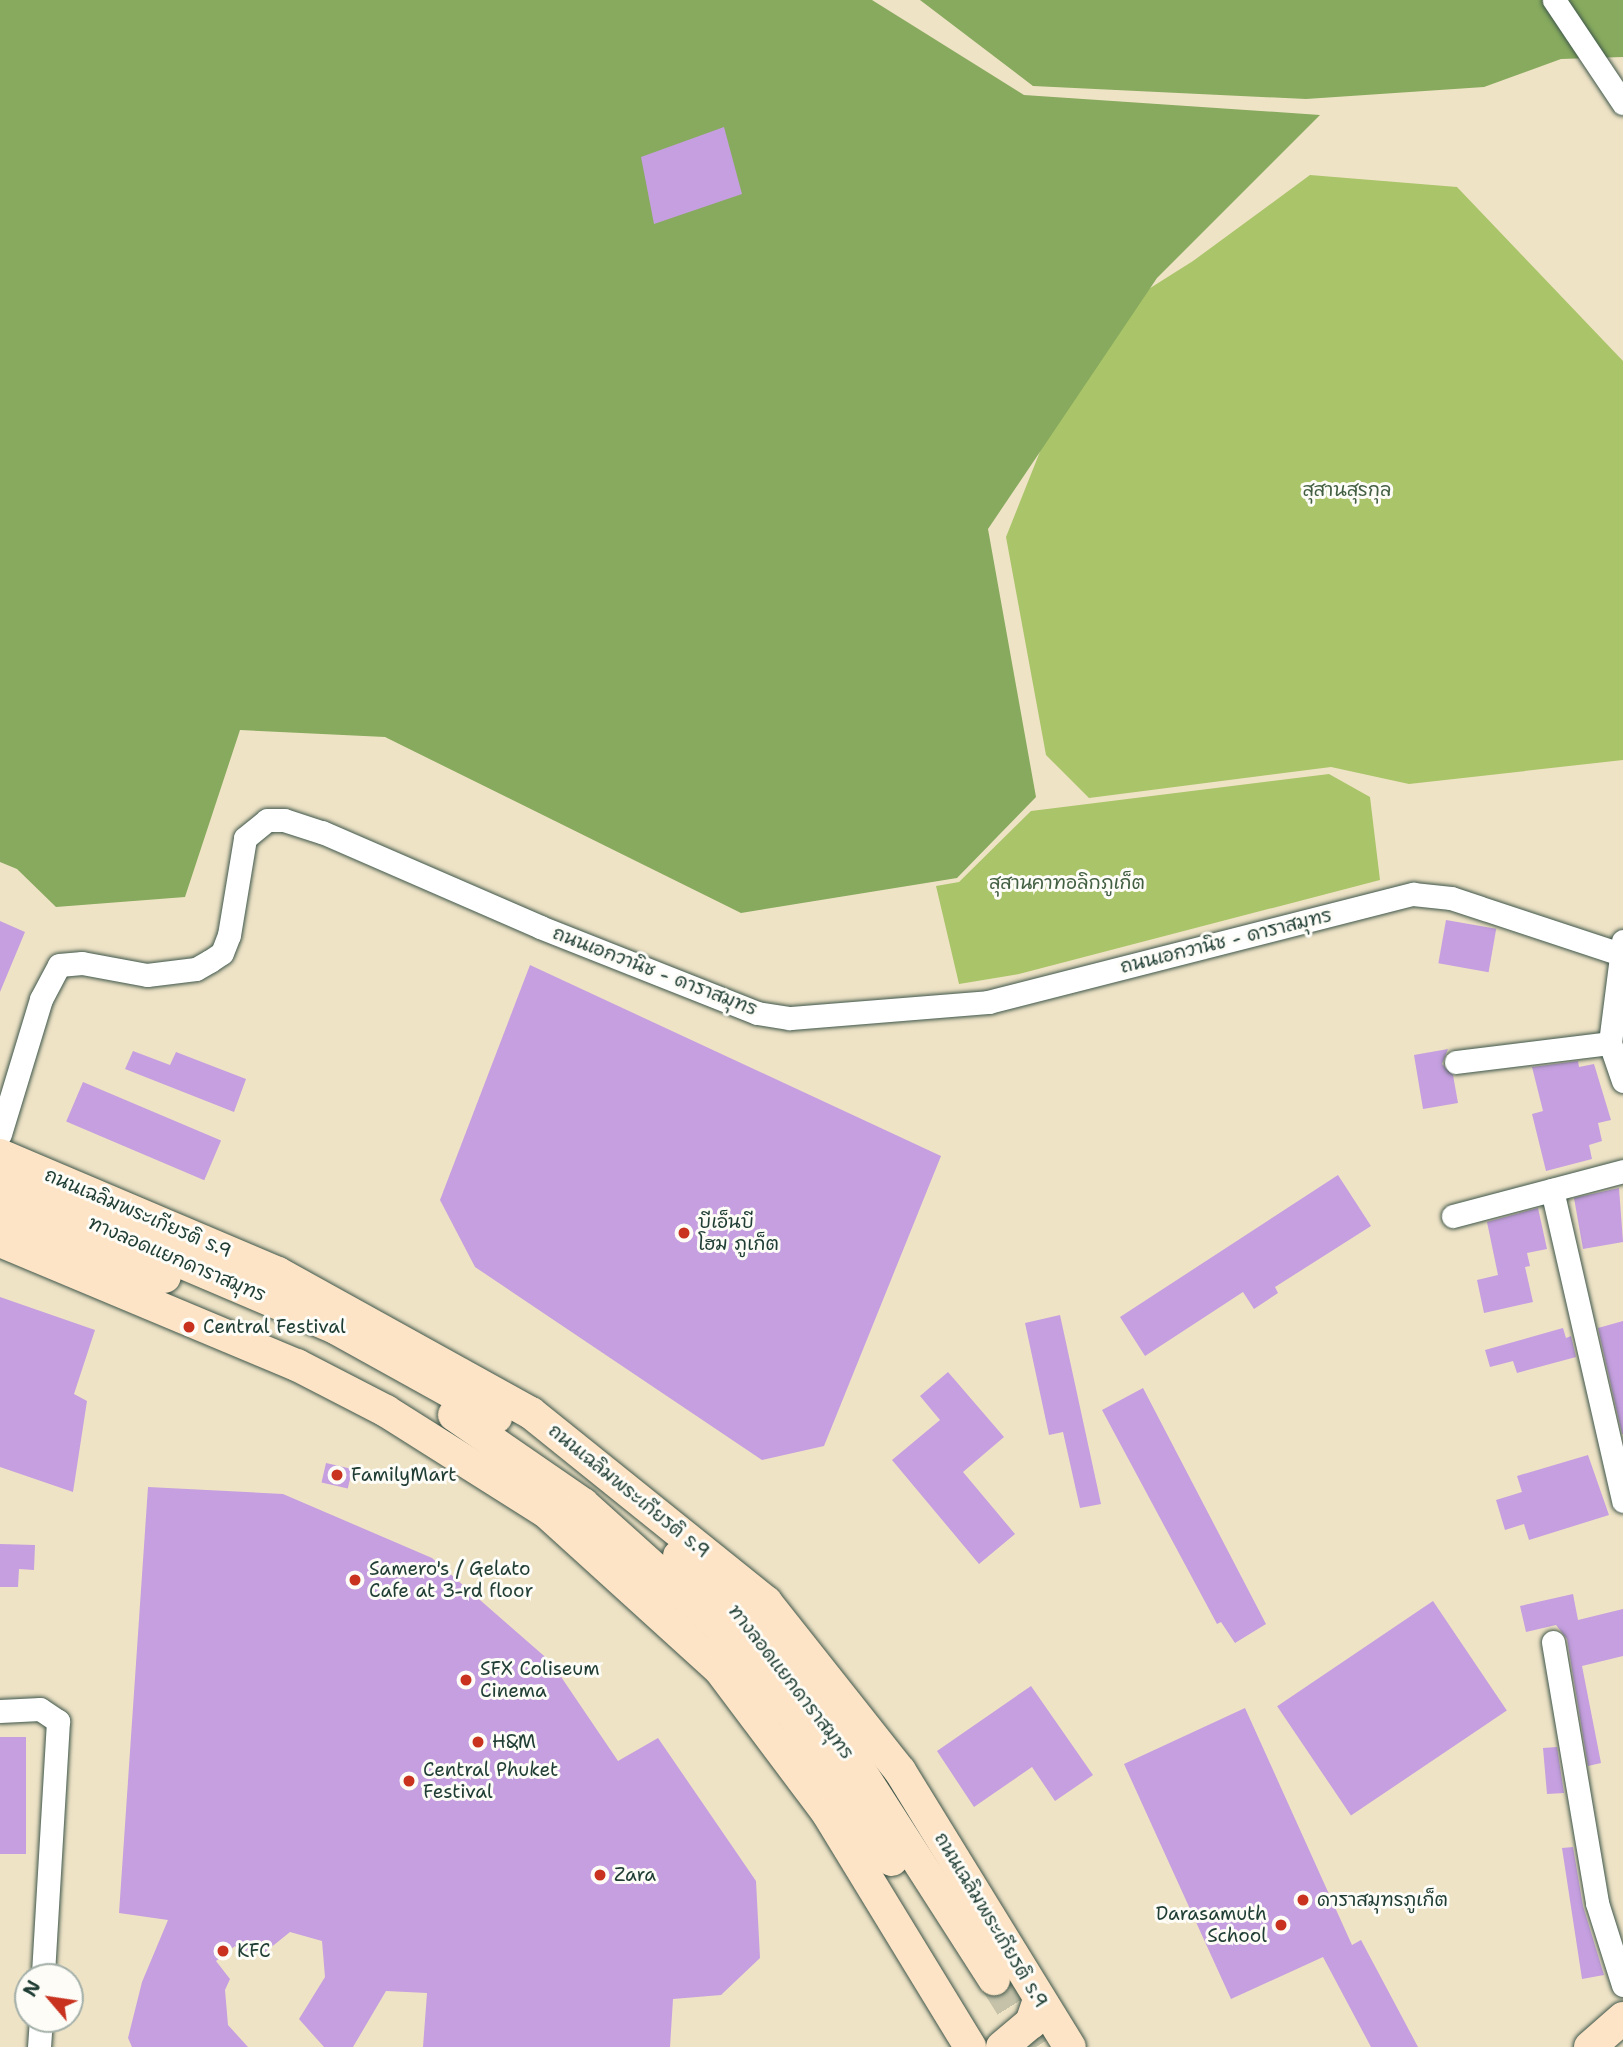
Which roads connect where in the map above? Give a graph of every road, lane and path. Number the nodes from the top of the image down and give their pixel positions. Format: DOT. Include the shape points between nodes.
graph roads {
  1 [pos="1554,0"];
  2 [pos="1623,103"];
  3 [pos="1622,947"];
  4 [pos="1610,1042"];
  5 [pos="1456,1062"];
  6 [pos="1623,1081"];
  7 [pos="0,1134"];
  8 [pos="0,1155"];
  9 [pos="1623,1171"];
  10 [pos="0,1185"];
  11 [pos="1552,1190"];
  12 [pos="0,1212"];
  13 [pos="1453,1216"];
  14 [pos="0,1241"];
  15 [pos="1623,1501"];
  16 [pos="1553,1642"];
  17 [pos="0,1711"];
  18 [pos="44,1963"];
  19 [pos="1623,1985"];
  20 [pos="1039,2000"];
  21 [pos="1609,2030"];
  22 [pos="964,2037"];
  23 [pos="1000,2047"];
  24 [pos="1070,2047"];
  25 [pos="1582,2047"];
  1 -- 2 [label="street"];
  3 -- 4 [label="street"];
  3 -- 7 [label="street, ถนนเอกวานิช - ดาราสมุทร" via="1451,898 1413,894 988,1002 790,1018 757,1013 322,832 267,820 245,838 222,953 196,969 147,975 82,963 59,965 41,999"];
  4 -- 5 [label="street"];
  4 -- 6 [label="street"];
  8 -- 20 [label="main road, ถนนเฉลิมพระเกียรติ ร.9" via="208,1241 394,1334 531,1413 644,1502 775,1613 900,1771"];
  9 -- 11 [label="street"];
  10 -- 12 [label="main road, ทางลอดแยกดาราสมุทร" via="337,1329 536,1439 644,1523 752,1626 852,1758 986,1985 794,1716 723,1630 583,1504 498,1443 379,1368 268,1318"];
  11 -- 13 [label="street"];
  11 -- 15 [label="street"];
  14 -- 22 [label="main road" via="296,1365 386,1411 546,1512 720,1670 828,1814"];
  16 -- 19 [label="street" via="1597,1903"];
  17 -- 18 [label="street" via="40,1709 58,1721"];
  20 -- 23 [label="main road" via="1031,2024"];
  20 -- 24 [label="main road, ถนนเฉลิมพระเกียรติ ร.9"];
  21 -- 25 [label="main road"];
  22 -- 23 [label="main road"];
}
